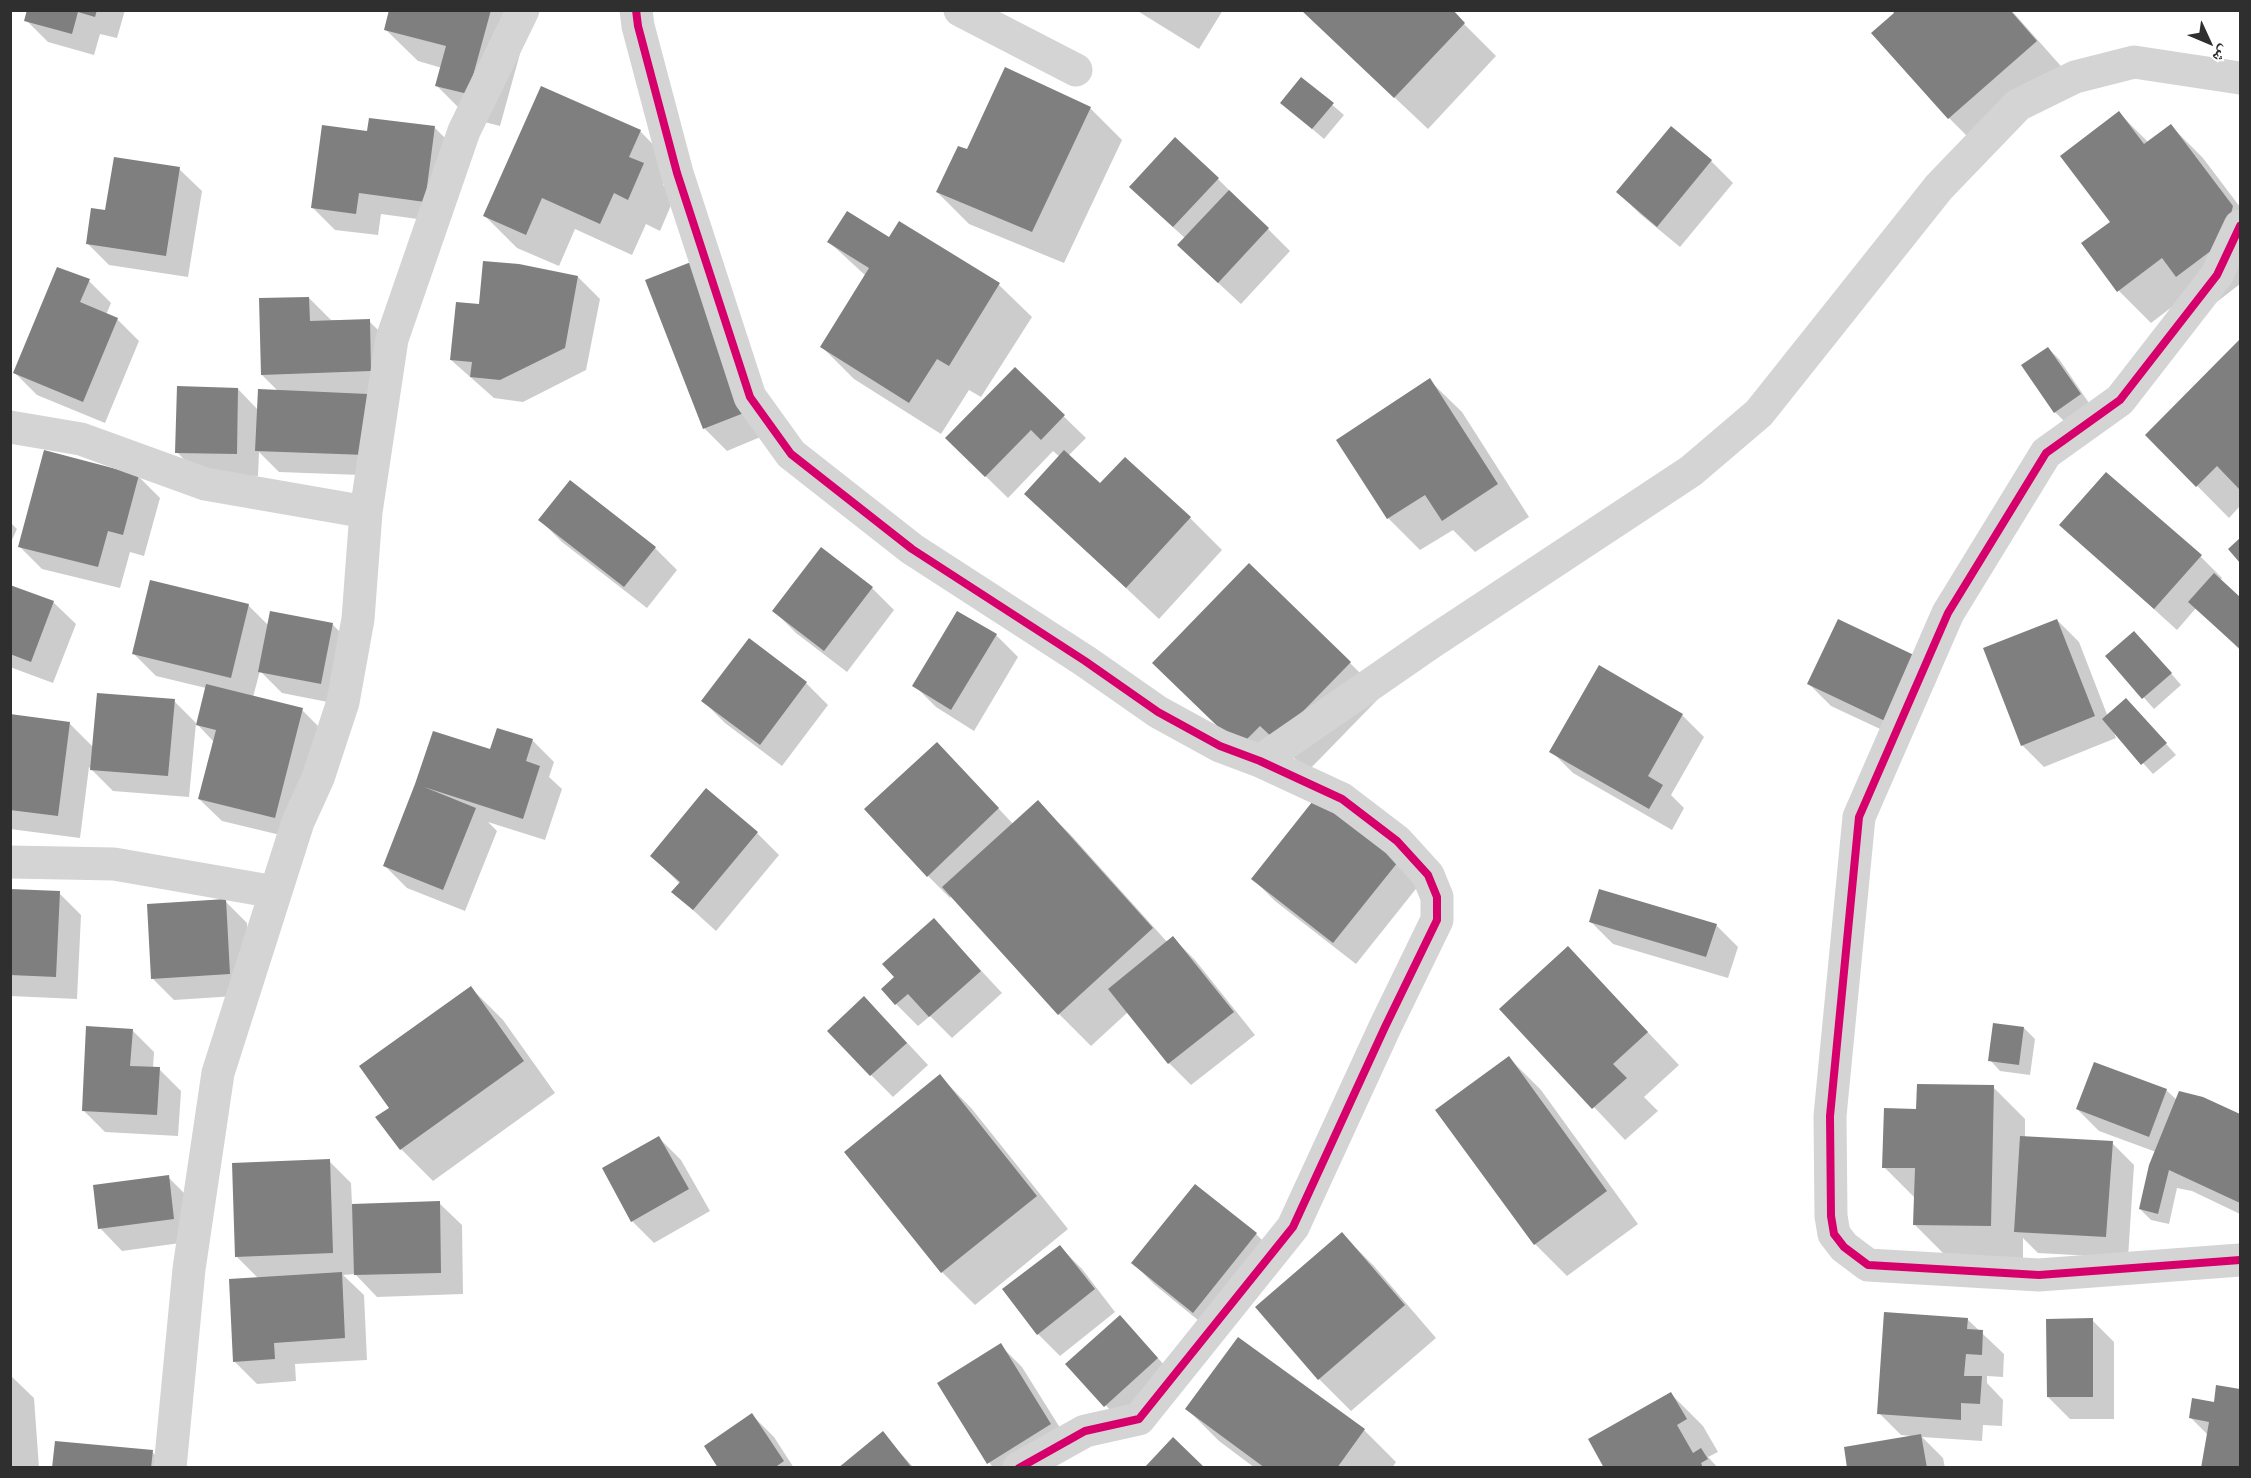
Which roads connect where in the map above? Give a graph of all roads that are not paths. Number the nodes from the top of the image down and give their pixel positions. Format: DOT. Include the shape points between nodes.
graph roads {
  1 [pos="523,10"];
  2 [pos="636,10"];
  3 [pos="960,10"];
  4 [pos="1076,70"];
  5 [pos="2241,78"];
  6 [pos="2241,226"];
  7 [pos="10,427"];
  8 [pos="366,512"];
  9 [pos="1260,761"];
  10 [pos="10,862"];
  11 [pos="275,892"];
  12 [pos="2241,1260"];
  13 [pos="170,1467"];
  14 [pos="1019,1467"];
  1 -- 8 [label="street" via="464,131 392,339"];
  2 -- 9 [label="street" via="677,173 750,397 791,454 912,549 1158,712 1220,746"];
  3 -- 4 [label="street"];
  5 -- 9 [label="street" via="2134,62 2075,77 2018,105 1939,187 1759,412 1734,435 1691,471 1428,644"];
  6 -- 12 [label="street" via="2217,275 2120,400 2046,453 1948,613 1859,817 1830,1116 1834,1234 1868,1265 2039,1275"];
  7 -- 8 [label="street" via="81,439 205,484"];
  8 -- 11 [label="street" via="358,619 343,702"];
  9 -- 14 [label="street" via="1342,800 1397,842 1428,875 1437,897 1437,920 1293,1227 1139,1419 1085,1431"];
  10 -- 11 [label="street" via="114,864"];
  11 -- 13 [label="street" via="218,1073 189,1269"];
}
